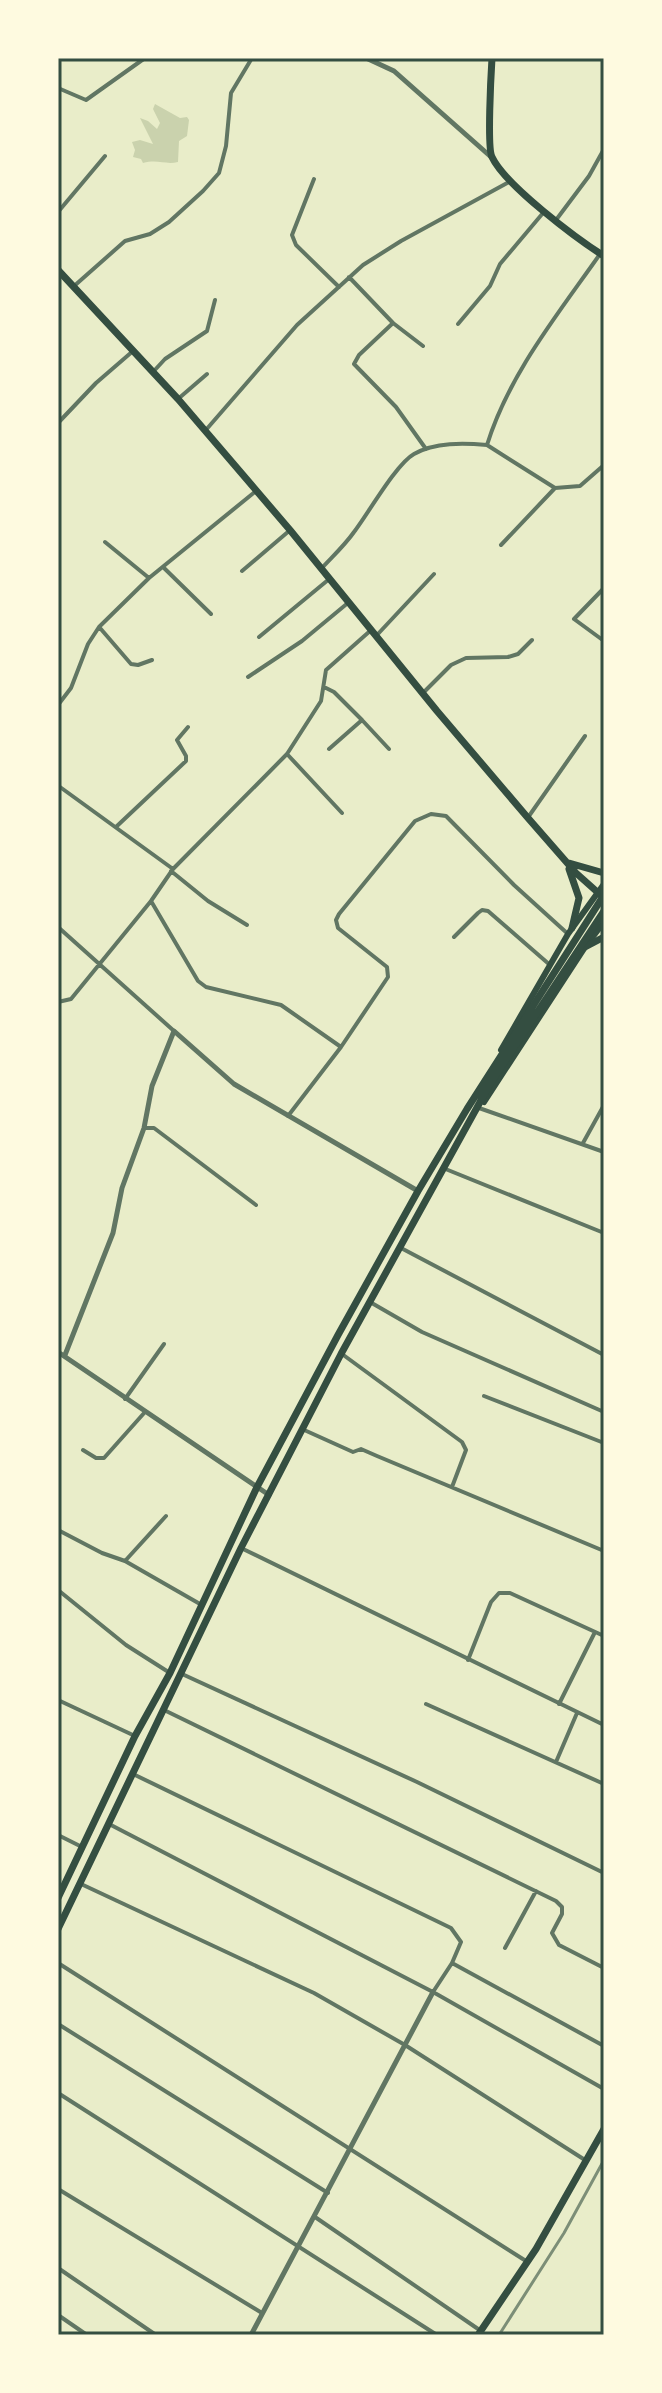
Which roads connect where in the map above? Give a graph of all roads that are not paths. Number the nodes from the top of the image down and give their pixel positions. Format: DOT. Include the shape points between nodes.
graph roads {
  1 [pos="145,58"];
  2 [pos="252,58"];
  3 [pos="366,58"];
  4 [pos="492,58"];
  5 [pos="58,88"];
  6 [pos="604,149"];
  7 [pos="105,156"];
  8 [pos="490,156"];
  9 [pos="314,179"];
  10 [pos="511,181"];
  11 [pos="545,211"];
  12 [pos="58,212"];
  13 [pos="556,221"];
  14 [pos="602,255"];
  15 [pos="58,270"];
  16 [pos="349,277"];
  17 [pos="73,287"];
  18 [pos="339,287"];
  19 [pos="215,300"];
  20 [pos="393,323"];
  21 [pos="458,324"];
  22 [pos="423,346"];
  23 [pos="133,351"];
  24 [pos="153,372"];
  25 [pos="207,374"];
  26 [pos="178,399"];
  27 [pos="58,423"];
  28 [pos="205,431"];
  29 [pos="487,445"];
  30 [pos="426,449"];
  31 [pos="603,465"];
  32 [pos="555,488"];
  33 [pos="256,491"];
  34 [pos="290,530"];
  35 [pos="105,542"];
  36 [pos="501,545"];
  37 [pos="163,567"];
  38 [pos="321,569"];
  39 [pos="242,571"];
  40 [pos="434,574"];
  41 [pos="149,578"];
  42 [pos="330,579"];
  43 [pos="604,588"];
  44 [pos="349,602"];
  45 [pos="211,614"];
  46 [pos="99,627"];
  47 [pos="374,632"];
  48 [pos="259,637"];
  49 [pos="532,640"];
  50 [pos="604,641"];
  51 [pos="152,660"];
  52 [pos="248,677"];
  53 [pos="324,687"];
  54 [pos="423,693"];
  55 [pos="58,705"];
  56 [pos="362,720"];
  57 [pos="188,727"];
  58 [pos="585,736"];
  59 [pos="329,749"];
  60 [pos="389,749"];
  61 [pos="287,754"];
  62 [pos="60,787"];
  63 [pos="342,813"];
  64 [pos="528,818"];
  65 [pos="117,826"];
  66 [pos="567,863"];
  67 [pos="172,870"];
  68 [pos="604,873"];
  69 [pos="604,884"];
  70 [pos="602,895"];
  71 [pos="151,901"];
  72 [pos="604,911"];
  73 [pos="604,922"];
  74 [pos="247,925"];
  75 [pos="58,927"];
  76 [pos="570,931"];
  77 [pos="454,937"];
  78 [pos="604,937"];
  79 [pos="585,947"];
  80 [pos="100,964"];
  81 [pos="550,965"];
  82 [pos="545,972"];
  83 [pos="561,983"];
  84 [pos="58,1002"];
  85 [pos="174,1031"];
  86 [pos="341,1047"];
  87 [pos="488,1083"];
  88 [pos="604,1105"];
  89 [pos="479,1108"];
  90 [pos="467,1109"];
  91 [pos="287,1117"];
  92 [pos="472,1118"];
  93 [pos="144,1128"];
  94 [pos="583,1143"];
  95 [pos="604,1152"];
  96 [pos="443,1168"];
  97 [pos="418,1191"];
  98 [pos="256,1205"];
  99 [pos="604,1233"];
  100 [pos="401,1248"];
  101 [pos="370,1302"];
  102 [pos="164,1344"];
  103 [pos="58,1352"];
  104 [pos="341,1354"];
  105 [pos="65,1355"];
  106 [pos="604,1355"];
  107 [pos="484,1396"];
  108 [pos="125,1399"];
  109 [pos="145,1412"];
  110 [pos="604,1412"];
  111 [pos="302,1429"];
  112 [pos="604,1443"];
  113 [pos="83,1450"];
  114 [pos="257,1487"];
  115 [pos="452,1487"];
  116 [pos="269,1495"];
  117 [pos="166,1516"];
  118 [pos="58,1530"];
  119 [pos="241,1548"];
  120 [pos="604,1551"];
  121 [pos="125,1561"];
  122 [pos="58,1590"];
  123 [pos="200,1604"];
  124 [pos="595,1632"];
  125 [pos="604,1636"];
  126 [pos="468,1660"];
  127 [pos="170,1673"];
  128 [pos="182,1674"];
  129 [pos="58,1700"];
  130 [pos="426,1704"];
  131 [pos="559,1704"];
  132 [pos="164,1710"];
  133 [pos="577,1713"];
  134 [pos="604,1725"];
  135 [pos="135,1736"];
  136 [pos="555,1762"];
  137 [pos="120,1767"];
  138 [pos="133,1774"];
  139 [pos="604,1784"];
  140 [pos="108,1824"];
  141 [pos="58,1835"];
  142 [pos="82,1847"];
  143 [pos="604,1873"];
  144 [pos="80,1884"];
  145 [pos="61,1885"];
  146 [pos="536,1891"];
  147 [pos="58,1898"];
  148 [pos="58,1929"];
  149 [pos="505,1948"];
  150 [pos="58,1963"];
  151 [pos="452,1963"];
  152 [pos="604,1968"];
  153 [pos="433,1992"];
  154 [pos="58,2024"];
  155 [pos="405,2045"];
  156 [pos="604,2046"];
  157 [pos="604,2089"];
  158 [pos="58,2093"];
  159 [pos="604,2129"];
  160 [pos="350,2147"];
  161 [pos="587,2161"];
  162 [pos="58,2189"];
  163 [pos="328,2193"];
  164 [pos="315,2217"];
  165 [pos="299,2248"];
  166 [pos="526,2261"];
  167 [pos="58,2268"];
  168 [pos="264,2314"];
  169 [pos="58,2315"];
  170 [pos="480,2333"];
  171 [pos="87,2335"];
  172 [pos="156,2335"];
  173 [pos="251,2335"];
  174 [pos="437,2335"];
  1 -- 5 [label="street" via="86,100"];
  2 -- 17 [label="street" via="231,93 219,173 169,222 125,241"];
  3 -- 8 [label="street" via="394,71"];
  4 -- 8 [label="main road"];
  6 -- 13 [label="street"];
  7 -- 12 [label="street"];
  8 -- 10 [label="main road"];
  9 -- 18 [label="street" via="292,235"];
  10 -- 11 [label="main road"];
  10 -- 16 [label="street" via="401,241"];
  11 -- 13 [label="main road"];
  11 -- 21 [label="street"];
  13 -- 14 [label="main road"];
  14 -- 29 [label="street" via="535,347 494,421"];
  15 -- 17 [label="main road"];
  16 -- 18 [label="street"];
  16 -- 20 [label="street"];
  17 -- 23 [label="main road"];
  18 -- 28 [label="street" via="297,325"];
  19 -- 24 [label="street" via="207,331"];
  20 -- 22 [label="street"];
  20 -- 30 [label="street" via="354,364 396,407"];
  23 -- 24 [label="main road"];
  23 -- 27 [label="street"];
  24 -- 26 [label="main road"];
  25 -- 26 [label="street"];
  26 -- 28 [label="main road"];
  28 -- 33 [label="main road"];
  29 -- 30 [label="street"];
  29 -- 32 [label="street"];
  30 -- 38 [label="street" via="411,455"];
  31 -- 32 [label="street" via="580,486"];
  32 -- 36 [label="street"];
  33 -- 34 [label="main road"];
  33 -- 37 [label="street"];
  34 -- 38 [label="main road"];
  34 -- 39 [label="street"];
  35 -- 41 [label="street"];
  37 -- 41 [label="street"];
  37 -- 45 [label="street"];
  38 -- 42 [label="main road"];
  40 -- 47 [label="street"];
  41 -- 46 [label="street"];
  42 -- 44 [label="main road"];
  42 -- 48 [label="street"];
  43 -- 50 [label="street" via="574,619"];
  44 -- 47 [label="main road"];
  44 -- 52 [label="street"];
  46 -- 51 [label="street" via="134,666"];
  46 -- 55 [label="street"];
  47 -- 53 [label="street" via="326,670"];
  47 -- 54 [label="main road"];
  49 -- 54 [label="street" via="518,654 466,658 451,665"];
  53 -- 56 [label="street"];
  53 -- 61 [label="street" via="321,701"];
  54 -- 64 [label="main road"];
  56 -- 59 [label="street"];
  56 -- 60 [label="street"];
  57 -- 65 [label="street" via="177,740 186,761"];
  58 -- 64 [label="street"];
  61 -- 63 [label="street"];
  61 -- 67 [label="street"];
  62 -- 65 [label="street"];
  64 -- 66 [label="main road"];
  65 -- 67 [label="street"];
  66 -- 68 [label="main road"];
  66 -- 70 [label="main road"];
  66 -- 76 [label="main road" via="579,898"];
  67 -- 71 [label="street"];
  67 -- 74 [label="street"];
  69 -- 70 [label="main road"];
  70 -- 76 [label="main road"];
  70 -- 87 [label="main road"];
  71 -- 80 [label="street"];
  71 -- 86 [label="street" via="198,981 281,1005"];
  72 -- 87 [label="main road"];
  73 -- 79 [label="main road"];
  75 -- 80 [label="street"];
  76 -- 81 [label="main road"];
  76 -- 86 [label="street" via="514,885 446,816 431,814 415,821 336,920 338,928 388,972"];
  77 -- 81 [label="street" via="478,913 488,911"];
  78 -- 79 [label="main road"];
  79 -- 83 [label="main road"];
  80 -- 84 [label="street" via="71,999"];
  80 -- 85 [label="street"];
  81 -- 82 [label="main road"];
  82 -- 83 [label="main road" via="559,974"];
  82 -- 90 [label="main road"];
  83 -- 89 [label="main road"];
  85 -- 91 [label="street" via="234,1084"];
  85 -- 93 [label="street" via="152,1086"];
  86 -- 91 [label="street"];
  87 -- 90 [label="main road"];
  87 -- 92 [label="main road"];
  88 -- 94 [label="street"];
  89 -- 92 [label="main road"];
  89 -- 94 [label="street"];
  90 -- 97 [label="main road"];
  91 -- 97 [label="street"];
  92 -- 96 [label="main road"];
  93 -- 98 [label="street" via="154,1128"];
  93 -- 105 [label="street" via="122,1188 113,1233"];
  94 -- 95 [label="street"];
  96 -- 99 [label="street"];
  96 -- 100 [label="main road"];
  97 -- 114 [label="main road"];
  100 -- 101 [label="main road"];
  100 -- 106 [label="street"];
  101 -- 104 [label="main road"];
  101 -- 110 [label="street" via="422,1332"];
  102 -- 108 [label="street"];
  103 -- 105 [label="street"];
  104 -- 111 [label="main road"];
  104 -- 115 [label="street" via="462,1442 466,1450"];
  105 -- 108 [label="street"];
  107 -- 112 [label="street"];
  108 -- 109 [label="street"];
  109 -- 113 [label="street" via="104,1458"];
  109 -- 114 [label="street"];
  111 -- 115 [label="street"];
  111 -- 116 [label="main road"];
  114 -- 116 [label="street"];
  114 -- 123 [label="main road"];
  115 -- 120 [label="street"];
  116 -- 119 [label="main road"];
  117 -- 121 [label="street"];
  118 -- 121 [label="street"];
  119 -- 126 [label="street"];
  119 -- 128 [label="main road"];
  121 -- 123 [label="street"];
  122 -- 127 [label="street"];
  123 -- 127 [label="main road"];
  124 -- 125 [label="street"];
  124 -- 126 [label="street" via="510,1593 499,1593"];
  124 -- 131 [label="street"];
  126 -- 131 [label="street"];
  127 -- 135 [label="main road"];
  128 -- 132 [label="main road"];
  128 -- 143 [label="street"];
  129 -- 135 [label="street"];
  130 -- 136 [label="street"];
  131 -- 133 [label="street"];
  132 -- 138 [label="main road"];
  132 -- 146 [label="street"];
  133 -- 134 [label="street"];
  133 -- 136 [label="street"];
  135 -- 137 [label="main road"];
  136 -- 139 [label="street"];
  137 -- 138 [label="street"];
  137 -- 142 [label="main road"];
  138 -- 140 [label="main road"];
  138 -- 151 [label="street" via="451,1928 461,1942"];
  140 -- 144 [label="main road"];
  140 -- 153 [label="street"];
  141 -- 142 [label="street"];
  142 -- 145 [label="main road"];
  144 -- 148 [label="main road"];
  144 -- 155 [label="street" via="314,1993"];
  145 -- 147 [label="main road"];
  146 -- 149 [label="street"];
  146 -- 152 [label="street" via="562,1907 552,1933 559,1945"];
  150 -- 160 [label="street"];
  151 -- 153 [label="street"];
  151 -- 156 [label="street"];
  153 -- 155 [label="street"];
  153 -- 157 [label="street"];
  154 -- 163 [label="street"];
  155 -- 160 [label="street"];
  155 -- 161 [label="street"];
  158 -- 165 [label="street"];
  159 -- 161 [label="main road"];
  160 -- 163 [label="street"];
  160 -- 166 [label="street"];
  161 -- 166 [label="main road"];
  162 -- 168 [label="street"];
  163 -- 164 [label="street"];
  164 -- 165 [label="street"];
  164 -- 170 [label="street"];
  165 -- 168 [label="street"];
  165 -- 174 [label="street"];
  166 -- 170 [label="main road"];
  167 -- 172 [label="street"];
  168 -- 173 [label="street"];
  169 -- 171 [label="street"];
}
